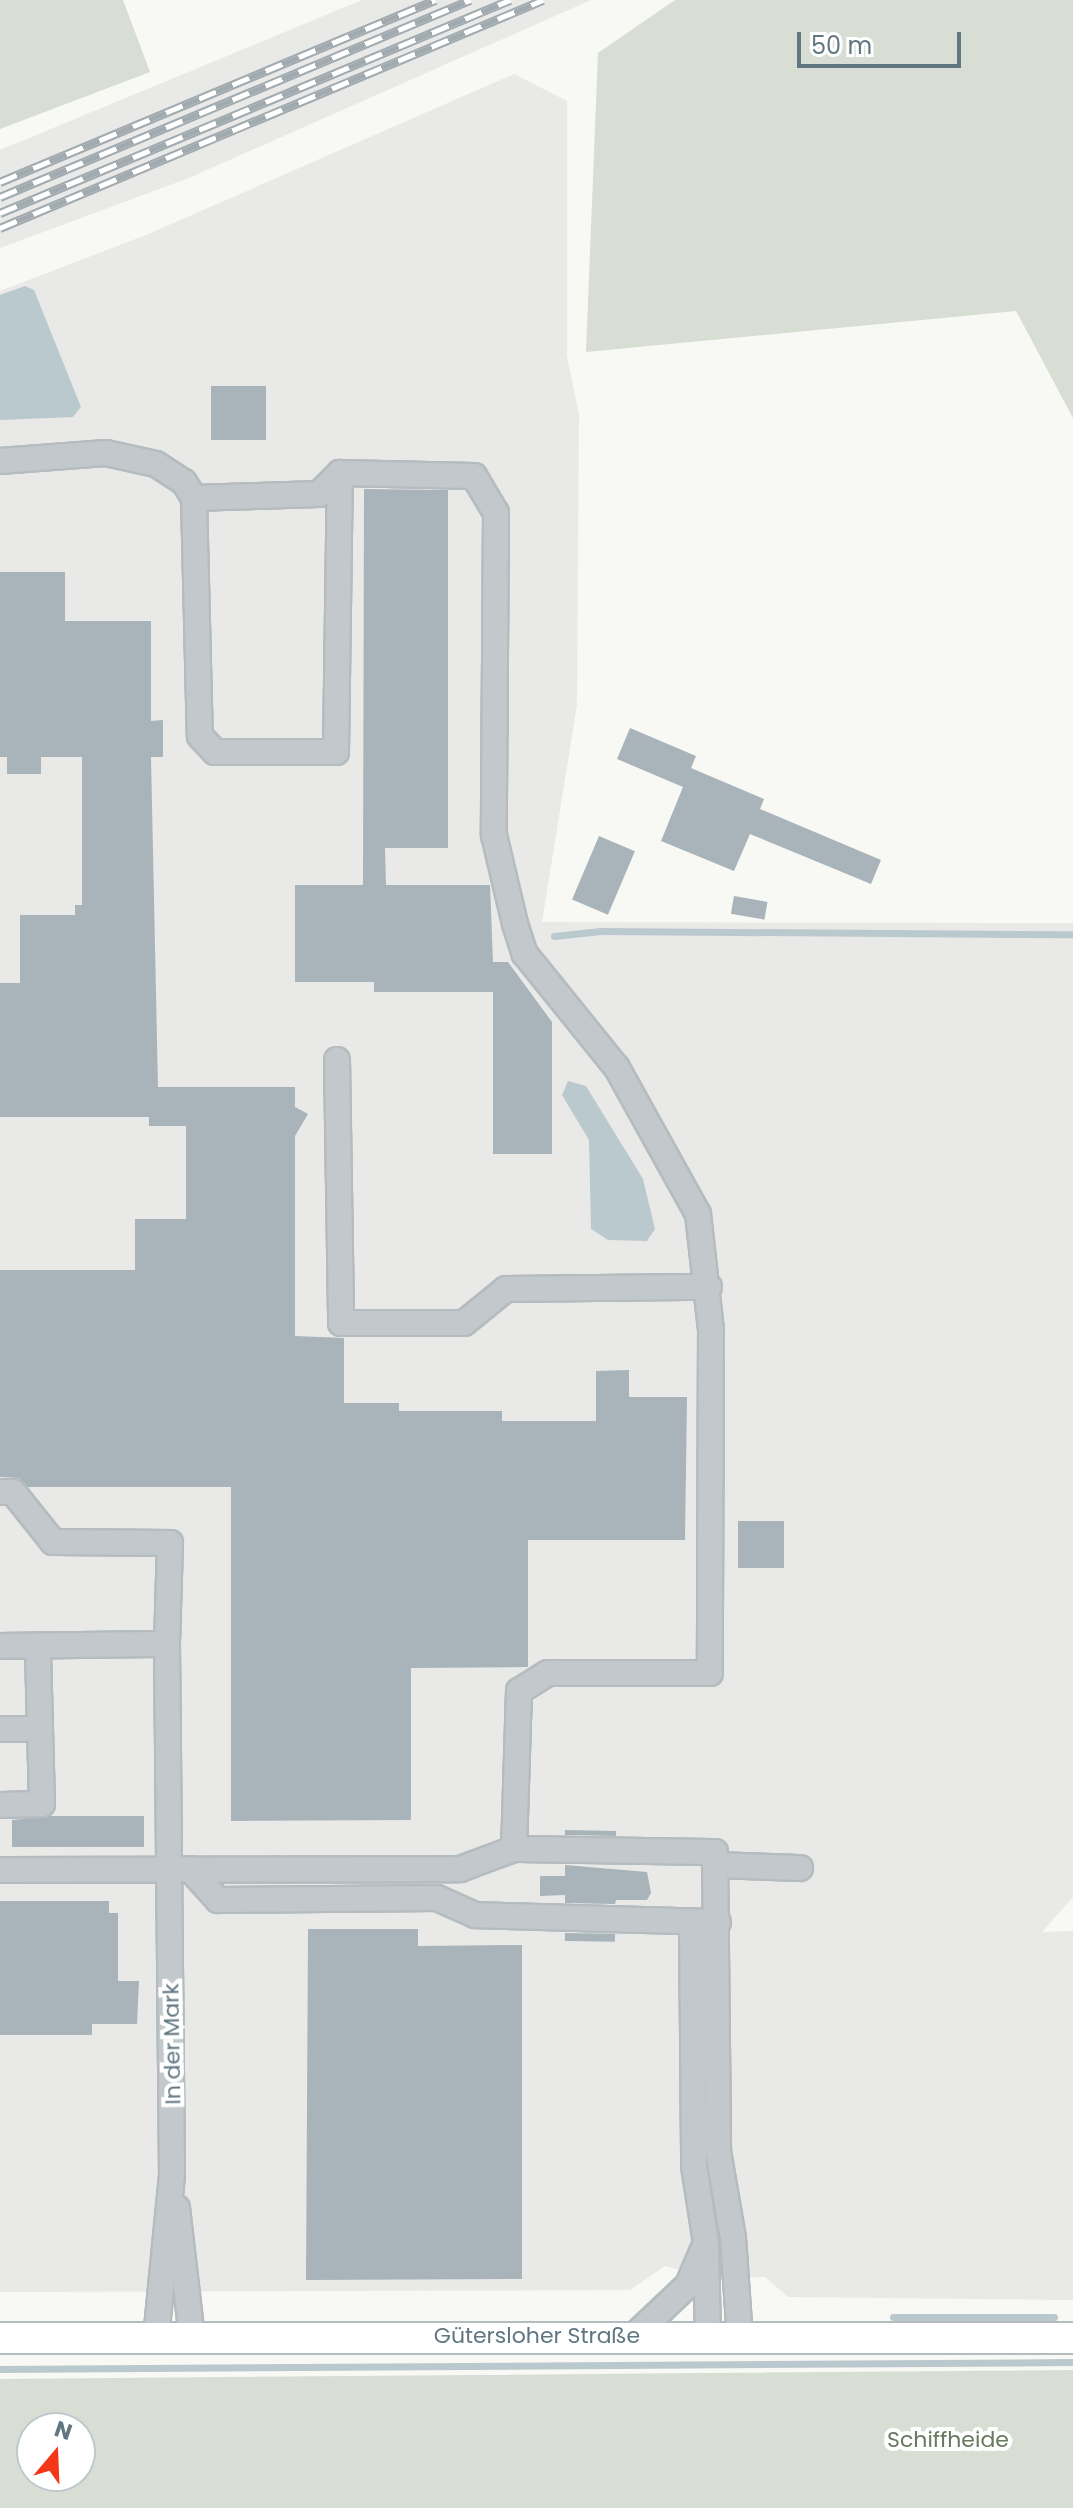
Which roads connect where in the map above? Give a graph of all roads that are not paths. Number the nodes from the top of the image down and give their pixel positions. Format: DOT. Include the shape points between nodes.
graph roads {
  1 [pos="0,461"];
  2 [pos="340,473"];
  3 [pos="194,498"];
  4 [pos="337,1060"];
  5 [pos="709,1287"];
  6 [pos="0,1492"];
  7 [pos="167,1644"];
  8 [pos="0,1646"];
  9 [pos="38,1646"];
  10 [pos="0,1729"];
  11 [pos="40,1729"];
  12 [pos="0,1805"];
  13 [pos="514,1849"];
  14 [pos="715,1858"];
  15 [pos="800,1868"];
  16 [pos="178,1869"];
  17 [pos="0,1870"];
  18 [pos="692,1921"];
  19 [pos="718,1922"];
  20 [pos="172,2175"];
  21 [pos="706,2243"];
  22 [pos="634,2336"];
  23 [pos="156,2337"];
  24 [pos="192,2337"];
  25 [pos="708,2337"];
  26 [pos="740,2337"];
  27 [pos="0,2338"];
  28 [pos="1073,2338"];
  1 -- 3 [label="street" via="106,453 156,464 184,482"];
  2 -- 3 [label="street" via="319,494"];
  2 -- 3 [label="street" via="336,752 215,752 200,736"];
  2 -- 5 [label="street" via="474,476 496,513 494,835 515,924 525,954 617,1068 698,1214"];
  4 -- 5 [label="street" via="341,1323 464,1323 506,1289"];
  5 -- 13 [label="street" via="710,1673 548,1673 519,1691"];
  6 -- 7 [label="street, In der Mark" via="13,1492 53,1542 170,1543"];
  7 -- 9 [label="street"];
  7 -- 16 [label="street, In der Mark"];
  8 -- 9 [label="street"];
  9 -- 11 [label="street"];
  10 -- 11 [label="street"];
  11 -- 12 [label="street" via="42,1804"];
  13 -- 14 [label="street"];
  13 -- 16 [label="street" via="460,1869"];
  14 -- 15 [label="street"];
  14 -- 19 [label="street"];
  16 -- 17 [label="street"];
  16 -- 18 [label="street" via="218,1900 437,1898 475,1915"];
  16 -- 20 [label="street, In der Mark" via="170,1913"];
  18 -- 19 [label="street"];
  18 -- 21 [label="street" via="694,2166"];
  19 -- 26 [label="street" via="718,2151 733,2238"];
  20 -- 23 [label="street, In der Mark"];
  20 -- 24 [label="street, In der Mark"];
  21 -- 22 [label="street" via="688,2285"];
  21 -- 25 [label="street"];
  22 -- 24 [label="main road, Gütersloher Straße"];
  22 -- 25 [label="main road, Gütersloher Straße"];
  23 -- 24 [label="main road, Gütersloher Straße"];
  23 -- 27 [label="main road, Gütersloher Straße"];
  25 -- 26 [label="main road, Gütersloher Straße"];
  26 -- 28 [label="main road, Gütersloher Straße"];
}
